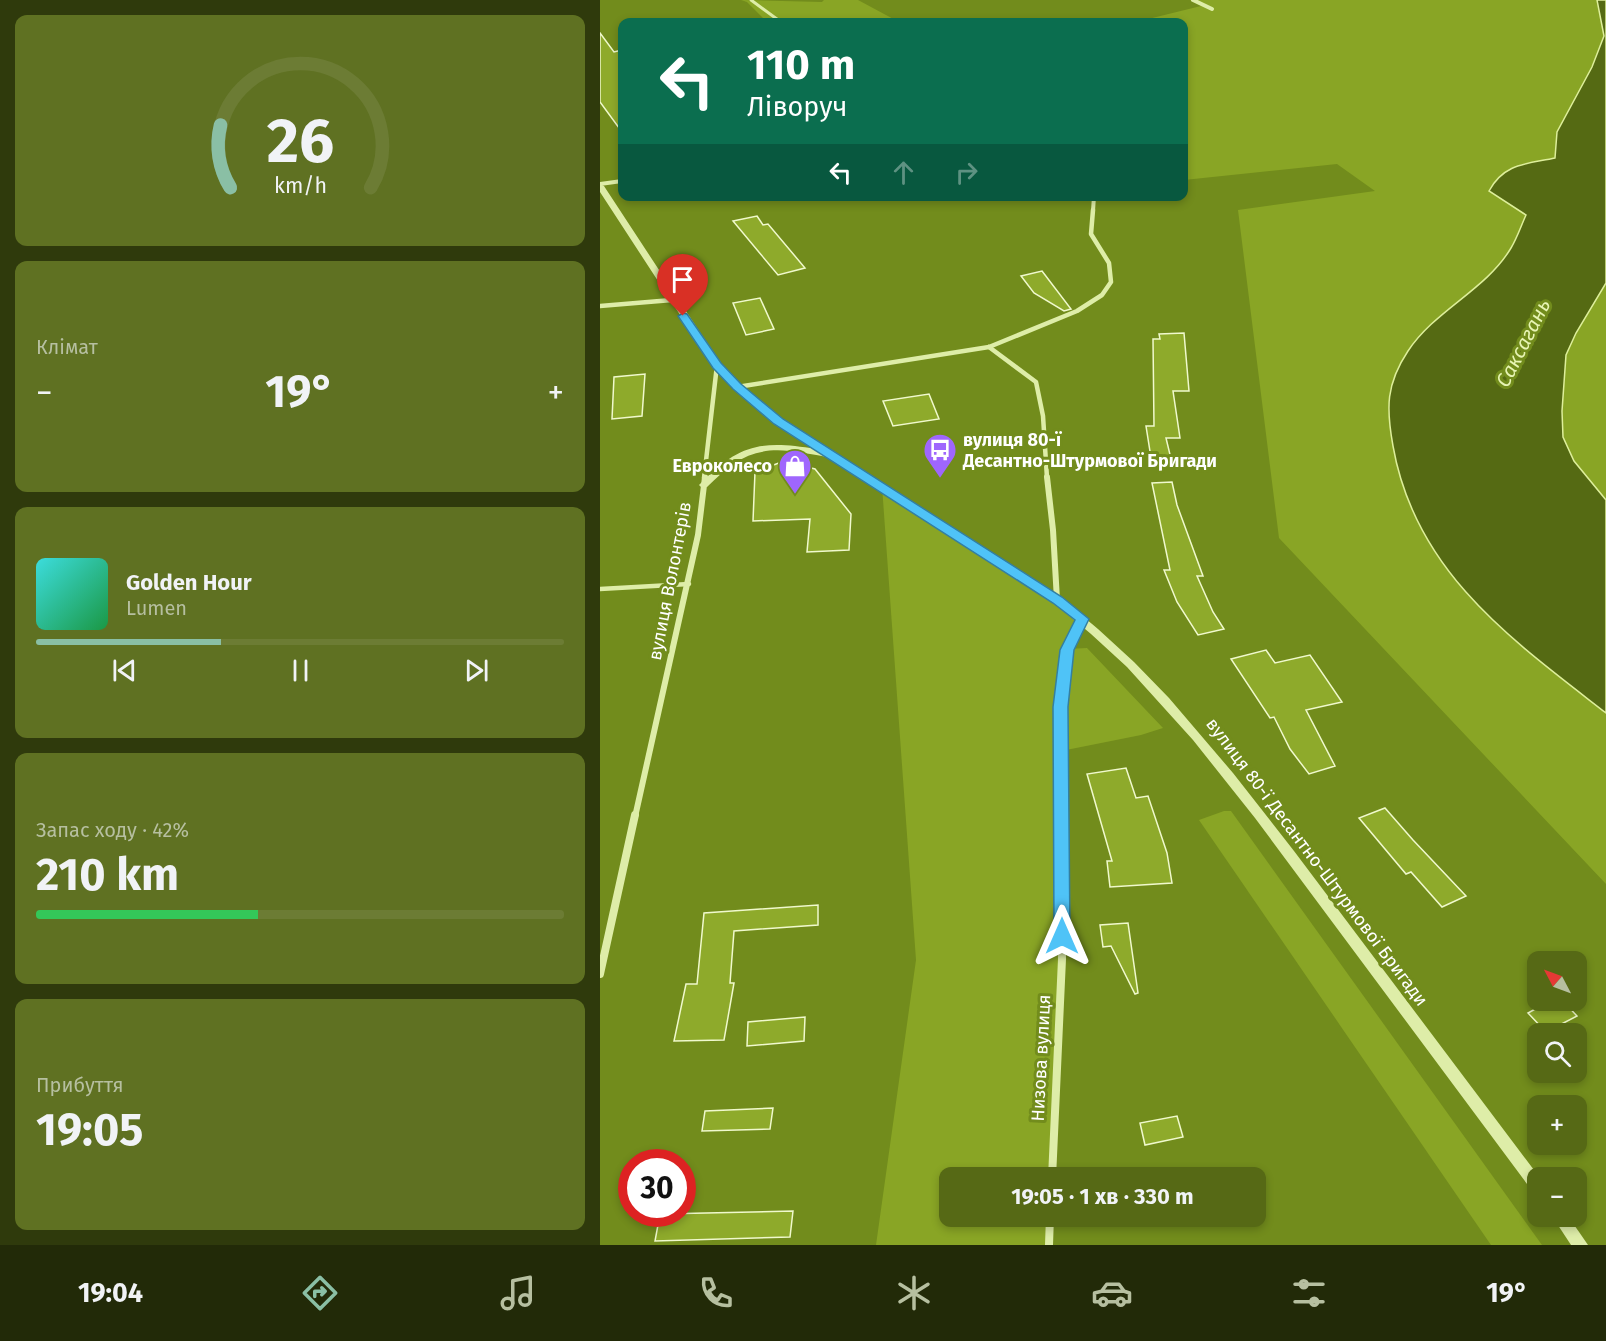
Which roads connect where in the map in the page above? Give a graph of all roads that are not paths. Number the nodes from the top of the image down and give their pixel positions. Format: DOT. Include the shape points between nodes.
graph roads {
  1 [pos="751,0"];
  2 [pos="1193,0"];
  3 [pos="1212,9"];
  4 [pos="776,18"];
  5 [pos="618,182"];
  6 [pos="600,185"];
  7 [pos="1094,201"];
  8 [pos="672,300"];
  9 [pos="600,306"];
  10 [pos="989,347"];
  11 [pos="717,365"];
  12 [pos="737,387"];
  13 [pos="836,456"];
  14 [pos="704,485"];
  15 [pos="689,584"];
  16 [pos="600,589"];
  17 [pos="1057,600"];
  18 [pos="1082,619"];
  19 [pos="600,974"];
  20 [pos="1053,1167"];
  21 [pos="1527,1173"];
  22 [pos="1050,1227"];
  23 [pos="1567,1227"];
  24 [pos="1049,1245"];
  25 [pos="1580,1245"];
  1 -- 4 [label="lane"];
  2 -- 3 [label="street"];
  5 -- 6 [label="street"];
  6 -- 8 [label="street"];
  7 -- 10 [label="street" via="1091,234 1108,263 1111,282 1102,295 1077,311"];
  8 -- 9 [label="street"];
  8 -- 11 [label="street"];
  10 -- 12 [label="street"];
  10 -- 17 [label="street" via="1036,382 1043,416"];
  11 -- 12 [label="street, вулиця 80-ї Десантно-Штурмової Бригади"];
  11 -- 14 [label="street, вулиця Волонтерів"];
  12 -- 13 [label="street, вулиця 80-ї Десантно-Штурмової Бригади" via="778,421"];
  13 -- 14 [label="street" via="791,447 758,449 732,459"];
  13 -- 17 [label="street, вулиця 80-ї Десантно-Штурмової Бригади"];
  14 -- 15 [label="street, вулиця Волонтерів"];
  15 -- 16 [label="lane"];
  15 -- 19 [label="street, вулиця Волонтерів"];
  17 -- 18 [label="street, вулиця 80-ї Десантно-Штурмової Бригади"];
  18 -- 20 [label="street, Низова вулиця" via="1067,650 1060,707 1062,959"];
  18 -- 21 [label="street, вулиця 80-ї Десантно-Штурмової Бригади" via="1181,717 1256,809"];
  22 -- 24 [label="street"];
  23 -- 25 [label="street"];
}
